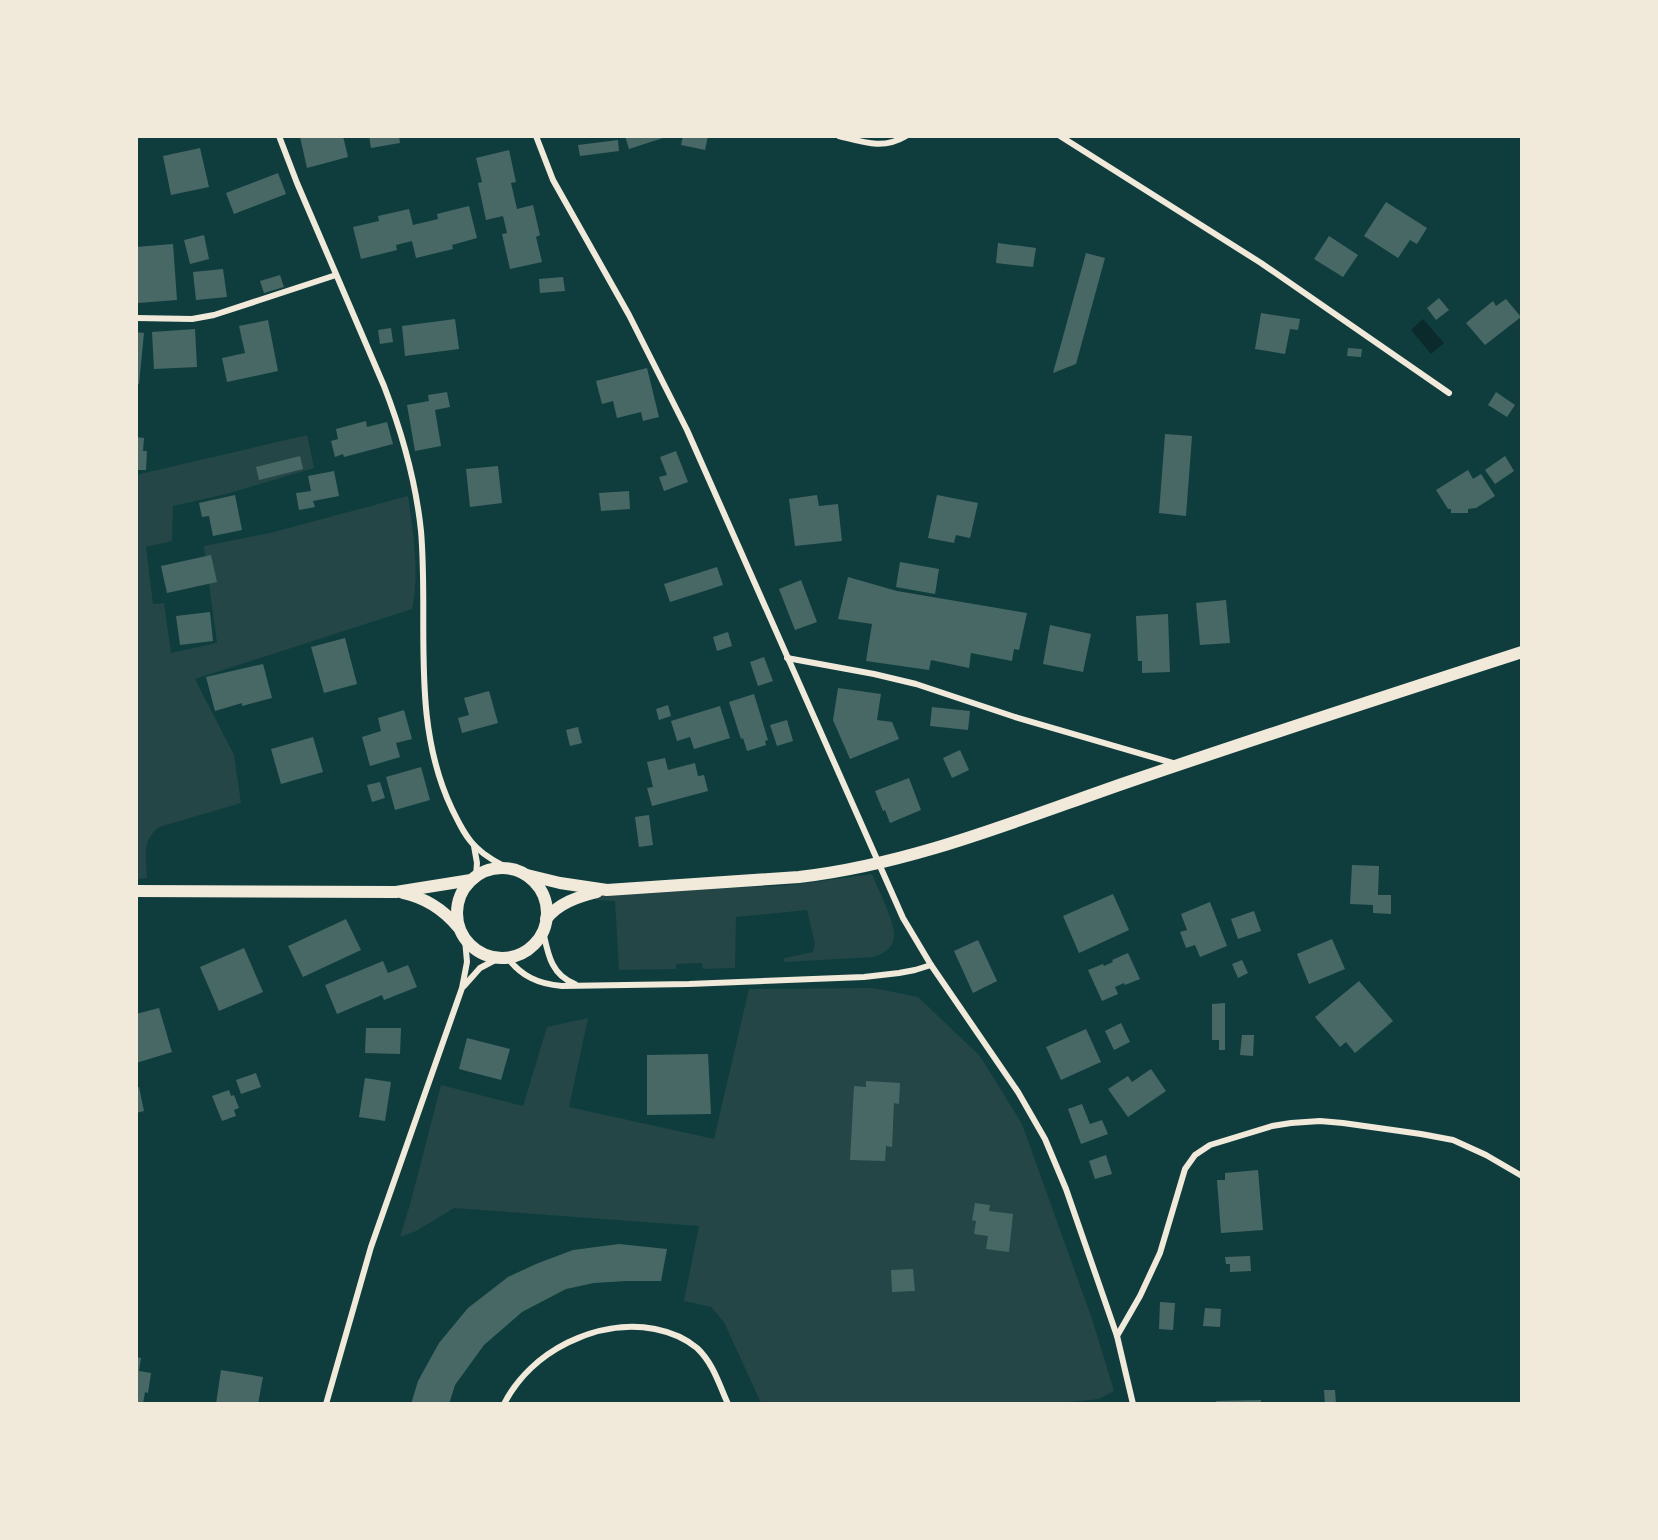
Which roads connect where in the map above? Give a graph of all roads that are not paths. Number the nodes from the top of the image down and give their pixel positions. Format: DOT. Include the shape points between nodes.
graph roads {
  1 [pos="279,136"];
  2 [pos="536,136"];
  3 [pos="839,136"];
  4 [pos="906,136"];
  5 [pos="1060,136"];
  6 [pos="336,275"];
  7 [pos="136,318"];
  8 [pos="1449,393"];
  9 [pos="1521,652"];
  10 [pos="787,658"];
  11 [pos="1180,765"];
  12 [pos="474,845"];
  13 [pos="510,869"];
  14 [pos="527,875"];
  15 [pos="473,878"];
  16 [pos="607,890"];
  17 [pos="136,891"];
  18 [pos="396,892"];
  19 [pos="544,925"];
  20 [pos="462,934"];
  21 [pos="503,958"];
  22 [pos="931,965"];
  23 [pos="578,985"];
  24 [pos="462,988"];
  25 [pos="1521,1176"];
  26 [pos="1117,1336"];
  27 [pos="326,1404"];
  28 [pos="504,1404"];
  29 [pos="728,1404"];
  30 [pos="1133,1404"];
  1 -- 6 [label="street"];
  2 -- 10 [label="street" via="553,180 680,415"];
  3 -- 4 [label="street" via="871,145"];
  5 -- 8 [label="street" via="1261,262"];
  6 -- 7 [label="street" via="203,318"];
  6 -- 12 [label="street" via="387,392 406,458 420,530 422,666 431,743 448,800"];
  9 -- 11 [label="main road"];
  10 -- 11 [label="street" via="916,684"];
  10 -- 22 [label="street" via="892,894"];
  11 -- 16 [label="main road" via="974,836 870,866 798,877"];
  12 -- 13 [label="street"];
  12 -- 15 [label="street" via="477,862"];
  13 -- 14 [label="main road"];
  13 -- 15 [label="main road" via="492,869"];
  14 -- 16 [label="main road"];
  14 -- 19 [label="main road" via="543,895"];
  15 -- 18 [label="main road"];
  15 -- 20 [label="main road" via="458,903"];
  16 -- 19 [label="main road" via="557,908"];
  17 -- 18 [label="main road"];
  18 -- 20 [label="main road" via="428,901"];
  19 -- 21 [label="main road" via="534,944 522,953"];
  19 -- 23 [label="street" via="555,970"];
  20 -- 21 [label="main road" via="474,948"];
  20 -- 24 [label="street" via="467,962"];
  21 -- 23 [label="street" via="532,980"];
  21 -- 24 [label="street" via="480,968"];
  22 -- 23 [label="street" via="864,977"];
  22 -- 26 [label="street" via="1038,1126 1066,1189"];
  24 -- 27 [label="street" via="371,1247"];
  25 -- 26 [label="street" via="1453,1140 1343,1123 1291,1122 1210,1145 1195,1155 1185,1169 1160,1253"];
  26 -- 30 [label="street"];
  28 -- 29 [label="street" via="527,1371 560,1347 588,1334 634,1327 671,1333 695,1346 711,1365"];
}
